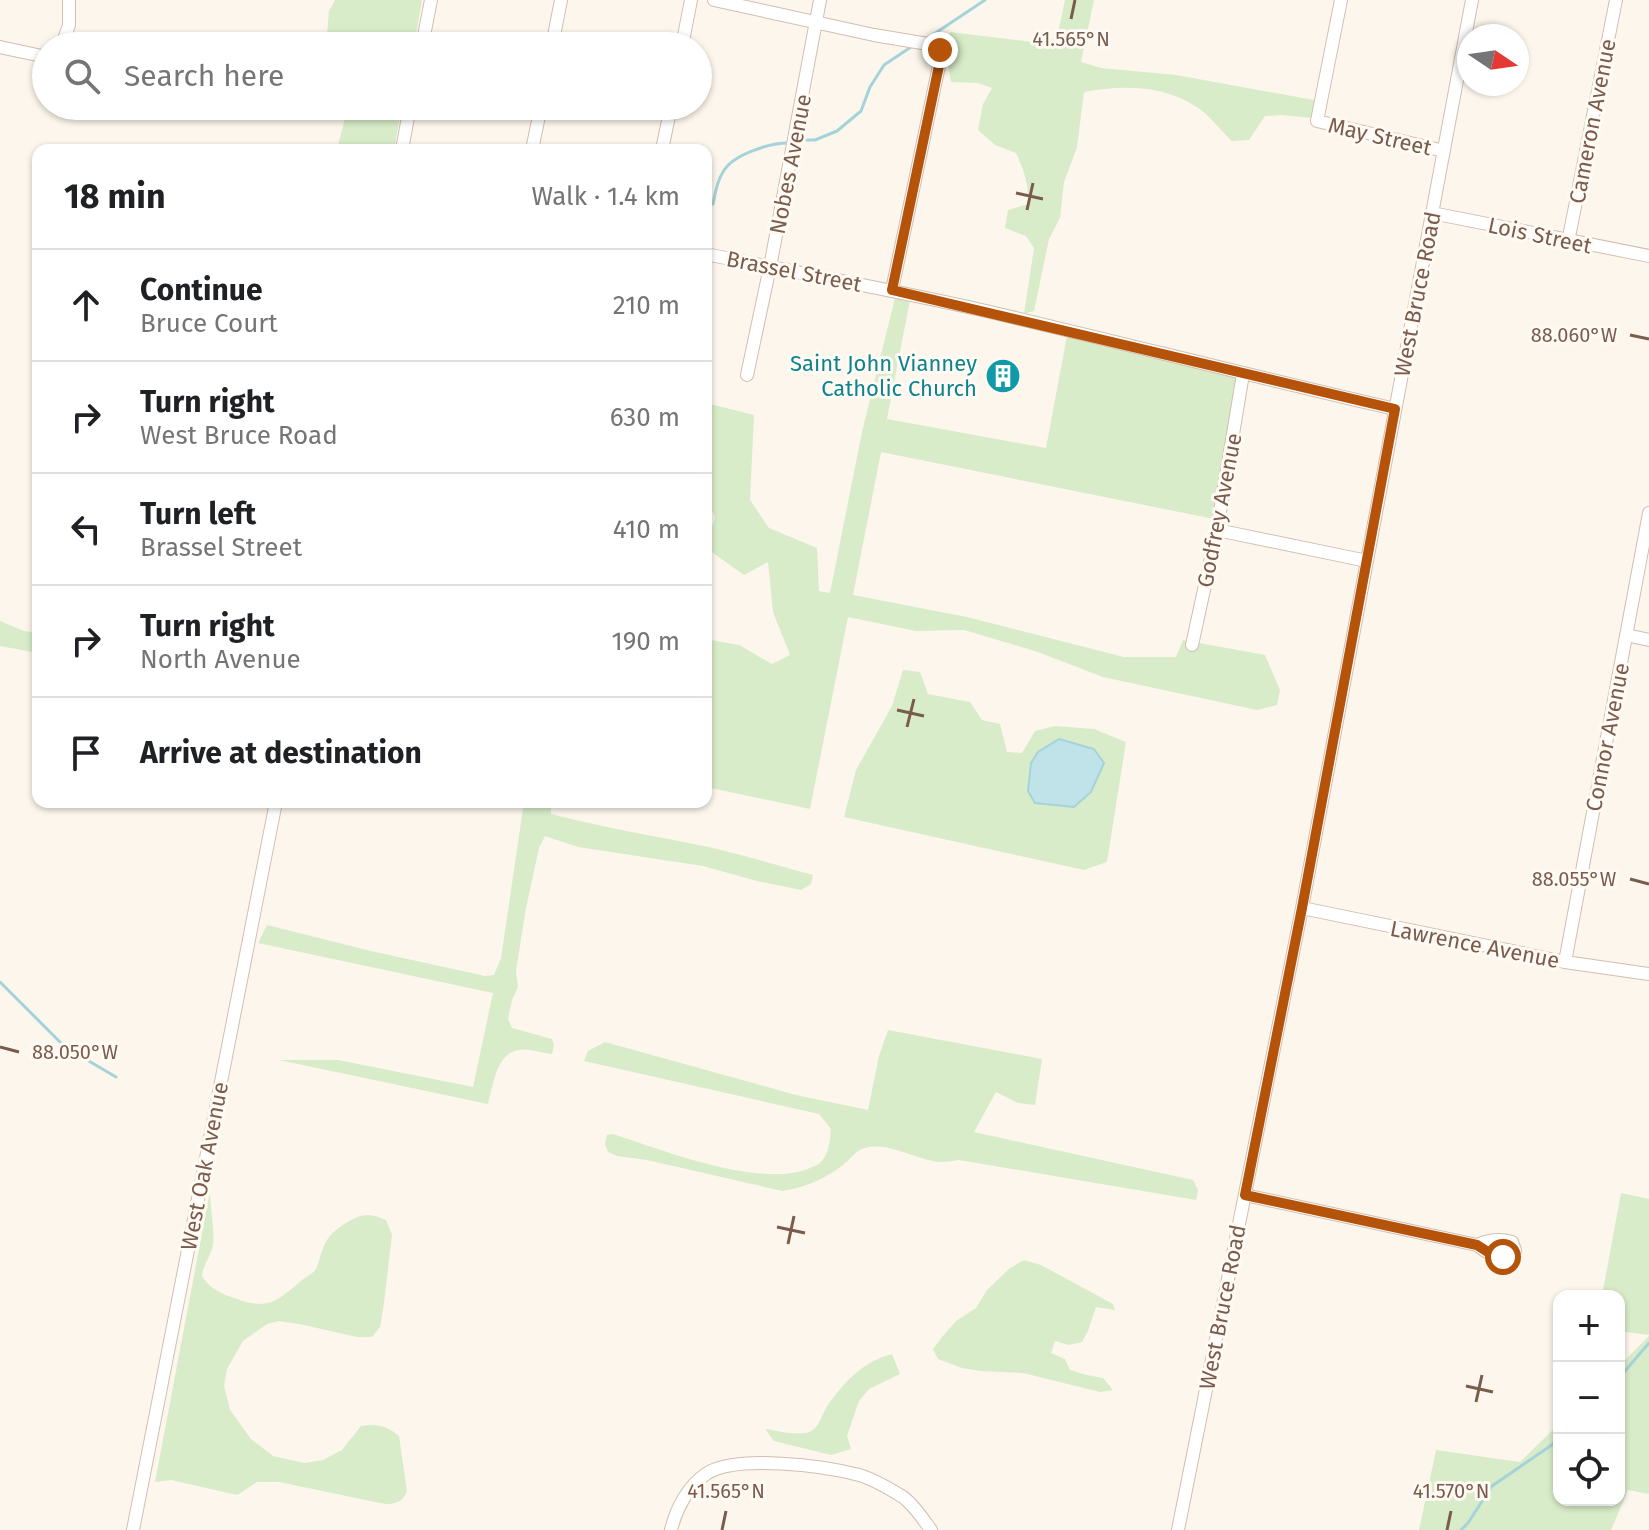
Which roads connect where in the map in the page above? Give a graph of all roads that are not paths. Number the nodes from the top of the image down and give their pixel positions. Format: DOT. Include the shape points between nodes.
graph roads {
  1 [pos="69,0"];
  2 [pos="431,0"];
  3 [pos="561,0"];
  4 [pos="691,0"];
  5 [pos="714,0"];
  6 [pos="820,0"];
  7 [pos="1341,0"];
  8 [pos="1472,0"];
  9 [pos="1616,0"];
  10 [pos="816,23"];
  11 [pos="67,32"];
  12 [pos="425,32"];
  13 [pos="555,32"];
  14 [pos="685,32"];
  15 [pos="0,47"];
  16 [pos="32,53"];
  17 [pos="407,120"];
  18 [pos="538,120"];
  19 [pos="668,120"];
  20 [pos="403,144"];
  21 [pos="533,144"];
  22 [pos="663,144"];
  23 [pos="1444,151"];
  24 [pos="1432,213"];
  25 [pos="1568,242"];
  26 [pos="712,255"];
  27 [pos="1649,256"];
  28 [pos="770,267"];
  29 [pos="892,290"];
  30 [pos="1243,374"];
  31 [pos="747,375"];
  32 [pos="1395,409"];
  33 [pos="1649,513"];
  34 [pos="1217,530"];
  35 [pos="1367,561"];
  36 [pos="1626,635"];
  37 [pos="1649,640"];
  38 [pos="1192,645"];
  39 [pos="275,808"];
  40 [pos="1302,908"];
  41 [pos="1565,962"];
  42 [pos="1649,974"];
  43 [pos="1245,1195"];
  44 [pos="1477,1245"];
  45 [pos="133,1530"];
  46 [pos="671,1530"];
  47 [pos="931,1530"];
  48 [pos="1178,1530"];
  1 -- 11 [label="street"];
  2 -- 12 [label="street"];
  3 -- 13 [label="street"];
  4 -- 14 [label="street"];
  5 -- 10 [label="street"];
  6 -- 10 [label="street, Nobes Avenue"];
  7 -- 23 [label="street, May Street" via="1317,121"];
  8 -- 23 [label="street, West Bruce Road"];
  9 -- 25 [label="street, Cameron Avenue"];
  10 -- 28 [label="street, Nobes Avenue"];
  10 -- 29 [label="street" via="940,50"];
  15 -- 16 [label="street"];
  17 -- 20 [label="street"];
  18 -- 21 [label="street"];
  19 -- 22 [label="street"];
  23 -- 24 [label="street, West Bruce Road"];
  24 -- 25 [label="street, Lois Street"];
  24 -- 32 [label="street, West Bruce Road"];
  25 -- 27 [label="street, Lois Street"];
  26 -- 28 [label="street, Brassel Street"];
  28 -- 29 [label="street, Brassel Street"];
  28 -- 31 [label="street, Nobes Avenue"];
  29 -- 30 [label="street, Brassel Street"];
  30 -- 32 [label="street, Brassel Street"];
  30 -- 34 [label="street, Godfrey Avenue"];
  32 -- 35 [label="street, West Bruce Road"];
  33 -- 36 [label="street, Connor Avenue"];
  34 -- 35 [label="street"];
  34 -- 38 [label="street, Godfrey Avenue"];
  35 -- 40 [label="street, West Bruce Road"];
  36 -- 37 [label="street"];
  36 -- 41 [label="street, Connor Avenue"];
  39 -- 45 [label="street, West Oak Avenue"];
  40 -- 41 [label="street, Lawrence Avenue"];
  40 -- 43 [label="street, West Bruce Road"];
  41 -- 42 [label="street, Lawrence Avenue"];
  43 -- 44 [label="street"];
  43 -- 48 [label="street, West Bruce Road"];
  46 -- 47 [label="street" via="682,1499 707,1473 744,1463 772,1463 860,1476 906,1499"];
}
